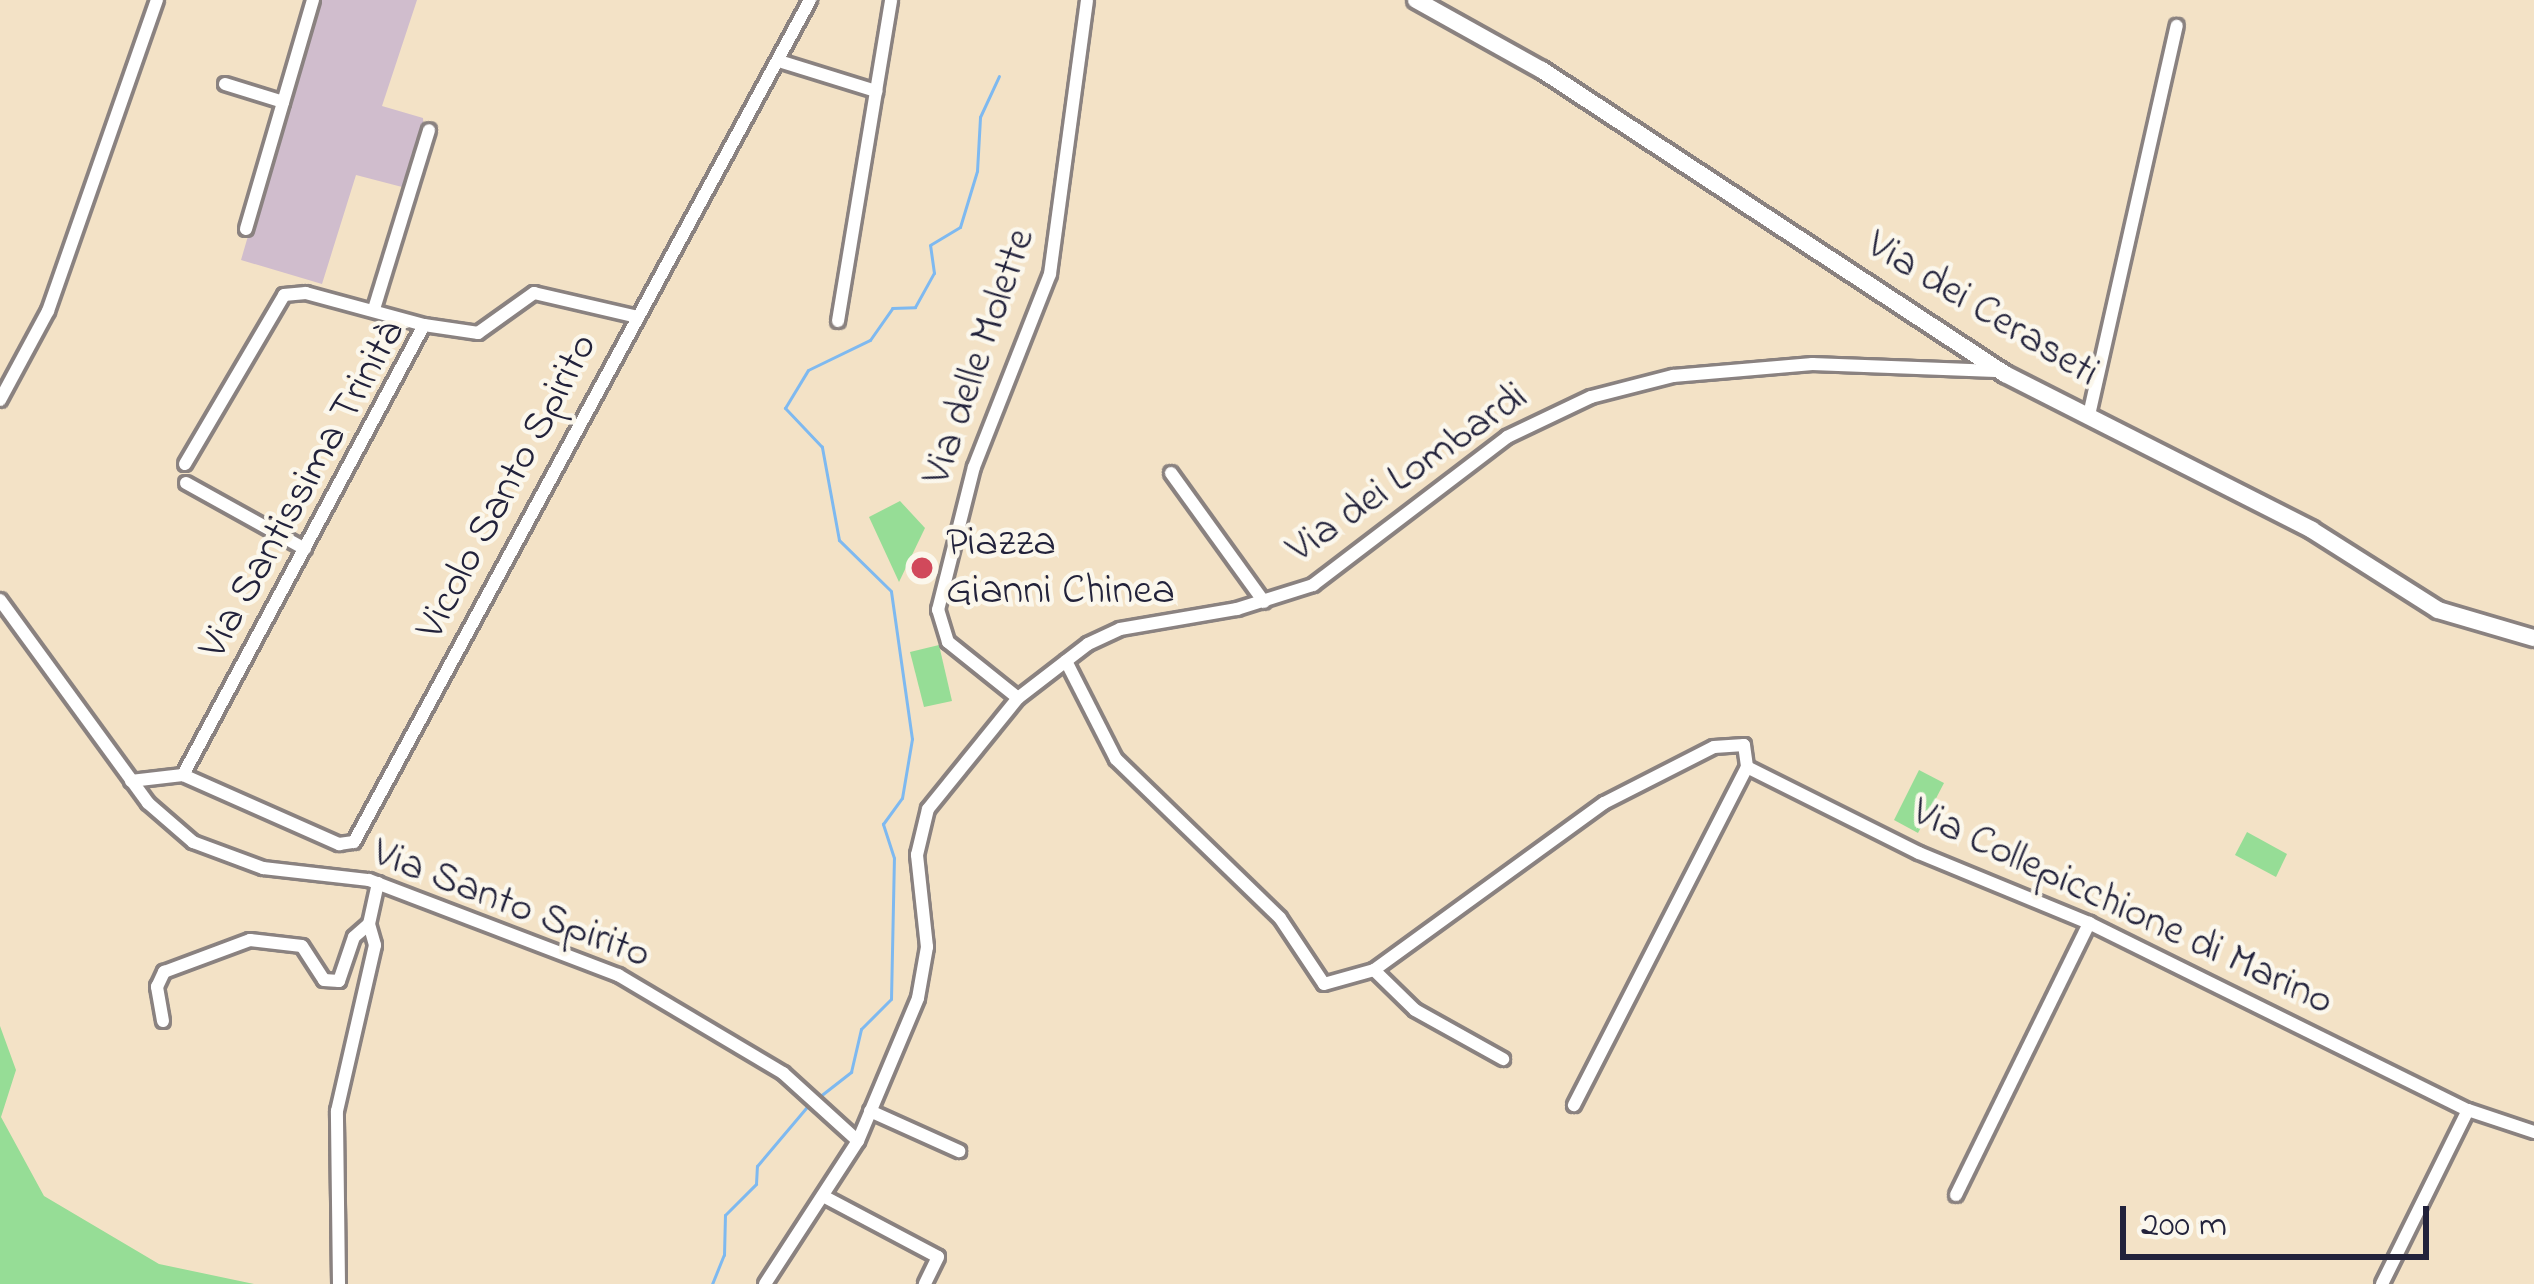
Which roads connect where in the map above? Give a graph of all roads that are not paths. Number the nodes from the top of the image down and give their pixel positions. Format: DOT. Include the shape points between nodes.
graph roads {
  1 [pos="158,0"];
  2 [pos="313,0"];
  3 [pos="810,0"];
  4 [pos="891,0"];
  5 [pos="1087,0"];
  6 [pos="1416,0"];
  7 [pos="2177,26"];
  8 [pos="779,61"];
  9 [pos="225,84"];
  10 [pos="876,91"];
  11 [pos="283,102"];
  12 [pos="429,130"];
  13 [pos="246,229"];
  14 [pos="374,309"];
  15 [pos="638,317"];
  16 [pos="838,321"];
  17 [pos="424,325"];
  18 [pos="2000,370"];
  19 [pos="0,400"];
  20 [pos="2089,415"];
  21 [pos="185,464"];
  22 [pos="1171,473"];
  23 [pos="186,483"];
  24 [pos="305,549"];
  25 [pos="0,600"];
  26 [pos="1264,602"];
  27 [pos="2534,638"];
  28 [pos="1066,661"];
  29 [pos="1018,698"];
  30 [pos="1747,767"];
  31 [pos="183,775"];
  32 [pos="131,781"];
  33 [pos="378,884"];
  34 [pos="2090,923"];
  35 [pos="369,924"];
  36 [pos="1374,970"];
  37 [pos="164,1021"];
  38 [pos="1503,1059"];
  39 [pos="1574,1105"];
  40 [pos="2468,1110"];
  41 [pos="870,1111"];
  42 [pos="2533,1129"];
  43 [pos="857,1141"];
  44 [pos="959,1151"];
  45 [pos="823,1196"];
  46 [pos="1956,1196"];
  47 [pos="339,1284"];
  48 [pos="766,1284"];
  49 [pos="925,1284"];
  50 [pos="2382,1284"];
  1 -- 19 [label="street" via="48,311"];
  2 -- 11 [label="street"];
  3 -- 8 [label="street, Vicolo Santo Spirito"];
  4 -- 10 [label="street"];
  5 -- 29 [label="street, Via delle Molette" via="1050,274 978,456 938,610 948,642"];
  6 -- 18 [label="street, Via dei Ceraseti" via="1560,82"];
  7 -- 20 [label="street"];
  8 -- 10 [label="street"];
  8 -- 15 [label="street, Vicolo Santo Spirito"];
  9 -- 11 [label="street"];
  10 -- 16 [label="street"];
  11 -- 13 [label="street"];
  12 -- 14 [label="street"];
  14 -- 17 [label="street"];
  14 -- 21 [label="street" via="298,292 281,297"];
  15 -- 17 [label="street, Via Santissima Trinità" via="531,293 478,333"];
  15 -- 31 [label="street, Vicolo Santo Spirito" via="354,842 339,844"];
  17 -- 24 [label="street, Via Santissima Trinità"];
  18 -- 20 [label="street, Via dei Ceraseti"];
  18 -- 26 [label="street, Via dei Lombardi" via="1902,362 1774,367 1662,378 1592,397 1507,437 1327,578"];
  20 -- 27 [label="street, Via dei Ceraseti" via="2321,535 2438,610"];
  22 -- 26 [label="street"];
  23 -- 24 [label="street"];
  24 -- 31 [label="street, Via Santissima Trinità"];
  25 -- 32 [label="street, Via Santo Spirito"];
  26 -- 28 [label="street, Via dei Lombardi" via="1120,629"];
  28 -- 29 [label="street, Via dei Lombardi"];
  28 -- 36 [label="street, Via Collepicchione di Marino" via="1116,759 1280,918 1319,980"];
  29 -- 41 [label="street, Via dei Lombardi" via="955,767 923,823 916,873 926,973"];
  30 -- 34 [label="street, Via Collepicchione di Marino" via="1919,853"];
  30 -- 36 [label="street, Via Collepicchione di Marino" via="1744,746 1724,744 1604,803"];
  30 -- 39 [label="street"];
  31 -- 32 [label="street"];
  32 -- 33 [label="street, Via Santo Spirito" via="166,822 207,849 276,871"];
  33 -- 35 [label="street"];
  33 -- 43 [label="street, Via Santo Spirito" via="618,974 814,1099"];
  34 -- 40 [label="street, Via Collepicchione di Marino"];
  34 -- 46 [label="street"];
  35 -- 37 [label="street" via="352,941 334,984 305,948 269,939 170,968 158,985"];
  35 -- 47 [label="street" via="374,949 337,1112"];
  36 -- 38 [label="street" via="1415,1010"];
  40 -- 42 [label="street, Via Collepicchione di Marino"];
  40 -- 50 [label="street"];
  41 -- 43 [label="street, Via dei Lombardi"];
  41 -- 44 [label="street"];
  43 -- 45 [label="street, Via dei Lombardi"];
  45 -- 48 [label="street, Via dei Lombardi"];
  45 -- 49 [label="street" via="938,1257"];
}
